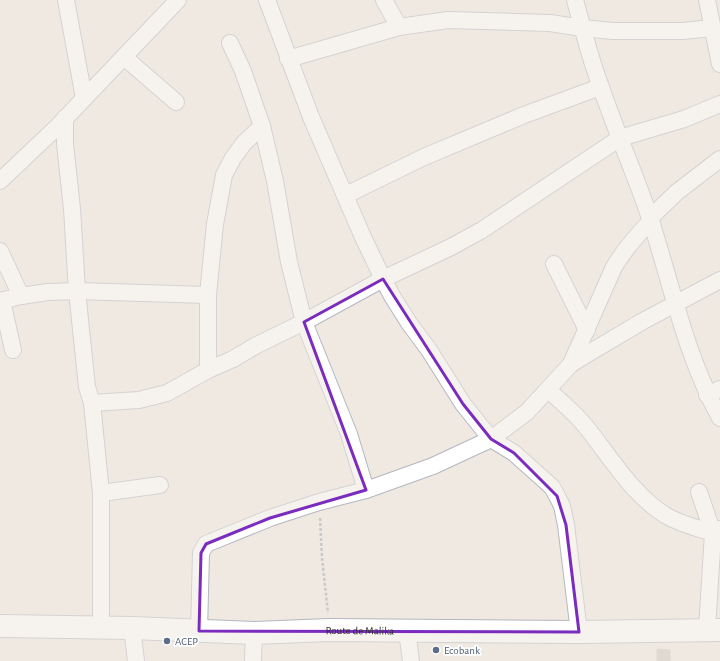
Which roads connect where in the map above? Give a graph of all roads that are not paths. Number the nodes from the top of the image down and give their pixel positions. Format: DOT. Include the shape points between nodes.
graph roads {
  1 [pos="66,0"];
  2 [pos="178,0"];
  3 [pos="267,0"];
  4 [pos="384,0"];
  5 [pos="575,0"];
  6 [pos="707,0"];
  7 [pos="399,26"];
  8 [pos="582,28"];
  9 [pos="712,28"];
  10 [pos="230,43"];
  11 [pos="124,57"];
  12 [pos="288,59"];
  13 [pos="720,64"];
  14 [pos="600,87"];
  15 [pos="84,98"];
  16 [pos="176,102"];
  17 [pos="720,104"];
  18 [pos="65,118"];
  19 [pos="262,126"];
  20 [pos="620,138"];
  21 [pos="720,159"];
  22 [pos="0,181"];
  23 [pos="346,195"];
  24 [pos="650,220"];
  25 [pos="0,251"];
  26 [pos="554,264"];
  27 [pos="383,279"];
  28 [pos="720,280"];
  29 [pos="77,291"];
  30 [pos="208,295"];
  31 [pos="21,296"];
  32 [pos="1,301"];
  33 [pos="675,303"];
  34 [pos="304,322"];
  35 [pos="586,330"];
  36 [pos="13,350"];
  37 [pos="571,364"];
  38 [pos="208,370"];
  39 [pos="548,390"];
  40 [pos="714,392"];
  41 [pos="92,403"];
  42 [pos="720,418"];
  43 [pos="491,439"];
  44 [pos="160,485"];
  45 [pos="366,490"];
  46 [pos="698,492"];
  47 [pos="102,493"];
  48 [pos="717,531"];
  49 [pos="0,626"];
  50 [pos="102,628"];
  51 [pos="132,628"];
  52 [pos="714,630"];
  53 [pos="199,631"];
  54 [pos="407,631"];
  55 [pos="254,632"];
  56 [pos="579,632"];
  57 [pos="136,661"];
  58 [pos="253,661"];
  59 [pos="411,661"];
  1 -- 15 [label="street"];
  2 -- 11 [label="street"];
  3 -- 12 [label="street"];
  4 -- 7 [label="street"];
  5 -- 8 [label="street"];
  6 -- 9 [label="street"];
  7 -- 8 [label="street" via="448,20 550,24"];
  7 -- 12 [label="street"];
  8 -- 9 [label="street" via="613,31 683,31"];
  8 -- 14 [label="street"];
  9 -- 13 [label="street"];
  10 -- 19 [label="street"];
  11 -- 15 [label="street"];
  11 -- 16 [label="street"];
  12 -- 23 [label="street"];
  14 -- 20 [label="street"];
  14 -- 23 [label="street" via="524,115 424,157"];
  15 -- 18 [label="street"];
  17 -- 20 [label="street" via="684,119"];
  18 -- 22 [label="street"];
  18 -- 29 [label="street"];
  19 -- 30 [label="street" via="244,143 224,175"];
  19 -- 34 [label="street" via="276,181 289,262"];
  20 -- 24 [label="street"];
  20 -- 27 [label="street" via="482,230"];
  21 -- 24 [label="street" via="676,192"];
  23 -- 27 [label="street"];
  24 -- 33 [label="street"];
  24 -- 35 [label="street" via="614,267"];
  25 -- 31 [label="street"];
  26 -- 35 [label="street"];
  27 -- 34 [label="street"];
  27 -- 43 [label="street" via="455,392"];
  28 -- 33 [label="street"];
  29 -- 30 [label="street"];
  29 -- 31 [label="street"];
  29 -- 41 [label="street" via="87,387"];
  30 -- 38 [label="street"];
  31 -- 32 [label="street"];
  32 -- 36 [label="street"];
  33 -- 37 [label="street"];
  33 -- 40 [label="street" via="690,349"];
  34 -- 38 [label="street"];
  34 -- 45 [label="street" via="349,434"];
  35 -- 37 [label="street"];
  37 -- 39 [label="street"];
  38 -- 41 [label="street" via="167,393 139,400"];
  39 -- 43 [label="street" via="527,412"];
  39 -- 48 [label="street" via="586,427 621,473 654,508 678,522"];
  40 -- 42 [label="street"];
  41 -- 47 [label="street"];
  43 -- 45 [label="street" via="432,466"];
  43 -- 56 [label="street" via="514,453 552,487 558,496 566,525"];
  44 -- 47 [label="street"];
  45 -- 53 [label="street" via="270,518 206,544 201,552"];
  46 -- 48 [label="street"];
  47 -- 50 [label="street"];
  48 -- 52 [label="street"];
  49 -- 50 [label="main road, Route de Malika"];
  50 -- 51 [label="main road, Route de Malika"];
  51 -- 53 [label="main road, Route de Malika"];
  51 -- 57 [label="street"];
  52 -- 56 [label="main road, Route de Malika"];
  53 -- 55 [label="main road, Route de Malika"];
  54 -- 55 [label="main road, Route de Malika"];
  54 -- 56 [label="main road, Route de Malika"];
  54 -- 59 [label="street"];
  55 -- 58 [label="street"];
}
